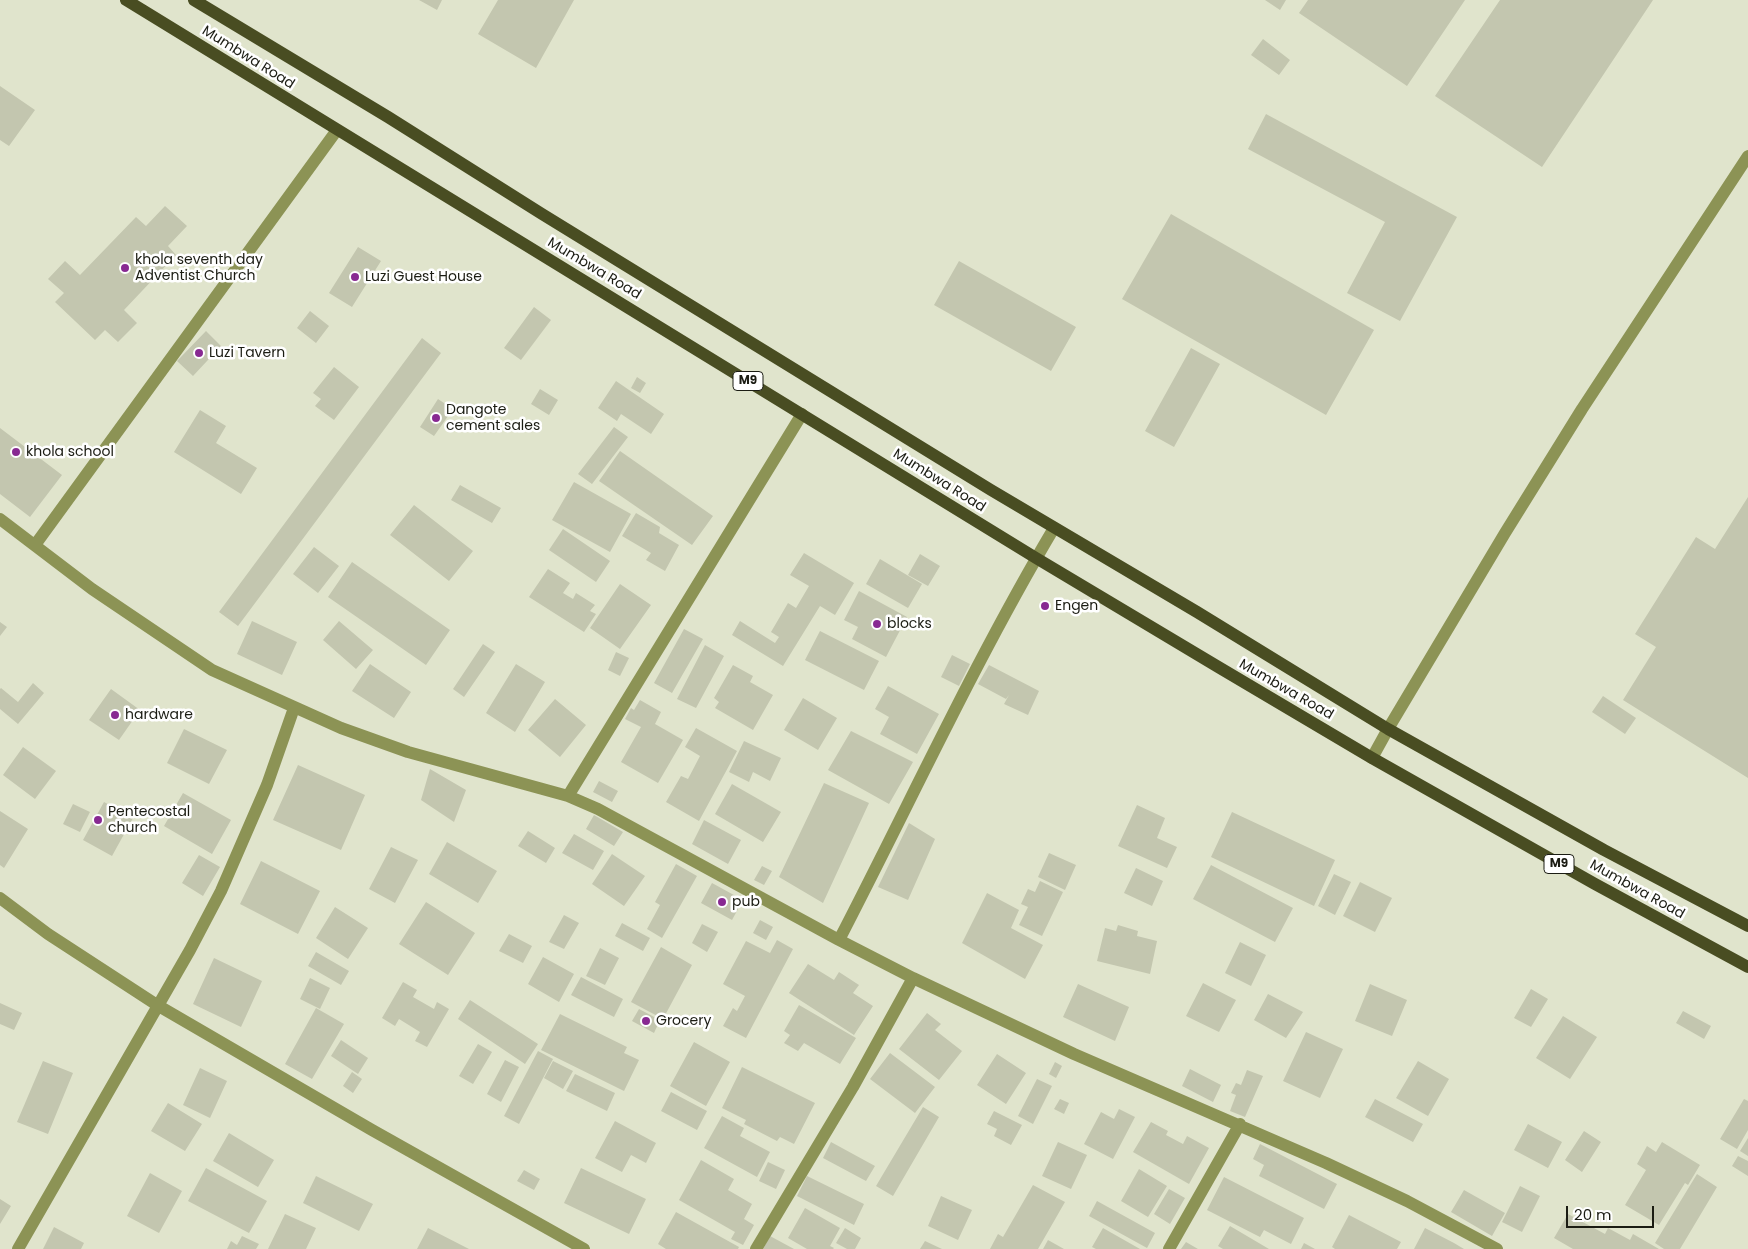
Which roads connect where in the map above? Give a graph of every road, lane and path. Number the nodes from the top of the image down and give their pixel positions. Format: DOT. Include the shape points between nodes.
graph roads {
  1 [pos="126,0"];
  2 [pos="194,0"];
  3 [pos="337,130"];
  4 [pos="1748,156"];
  5 [pos="802,414"];
  6 [pos="0,519"];
  7 [pos="1054,528"];
  8 [pos="35,545"];
  9 [pos="1036,558"];
  10 [pos="294,708"];
  11 [pos="1388,729"];
  12 [pos="1372,758"];
  13 [pos="568,796"];
  14 [pos="0,898"];
  15 [pos="1748,926"];
  16 [pos="839,940"];
  17 [pos="1748,967"];
  18 [pos="913,978"];
  19 [pos="157,1005"];
  20 [pos="1240,1124"];
  21 [pos="18,1249"];
  22 [pos="584,1249"];
  23 [pos="756,1249"];
  24 [pos="1169,1249"];
  25 [pos="1497,1249"];
  1 -- 3 [label="main road, Mumbwa Road / M9"];
  2 -- 7 [label="main road, Mumbwa Road / M9"];
  3 -- 5 [label="main road, Mumbwa Road / M9"];
  3 -- 8 [label="street"];
  4 -- 11 [label="street" via="1582,410"];
  5 -- 9 [label="main road, Mumbwa Road / M9"];
  5 -- 13 [label="street"];
  6 -- 8 [label="street"];
  7 -- 9 [label="street"];
  7 -- 11 [label="main road, Mumbwa Road / M9"];
  8 -- 10 [label="street" via="92,589 212,670"];
  9 -- 12 [label="main road, Mumbwa Road / M9"];
  9 -- 16 [label="street" via="948,722"];
  10 -- 13 [label="street" via="408,752"];
  10 -- 19 [label="street" via="267,786 221,891"];
  11 -- 12 [label="street"];
  11 -- 15 [label="main road, Mumbwa Road / M9"];
  12 -- 17 [label="main road, Mumbwa Road / M9"];
  13 -- 16 [label="street" via="687,856"];
  14 -- 19 [label="street" via="48,934"];
  16 -- 18 [label="street"];
  18 -- 20 [label="street" via="1074,1054"];
  18 -- 23 [label="street"];
  19 -- 21 [label="street"];
  19 -- 22 [label="street"];
  20 -- 24 [label="street"];
  20 -- 25 [label="street" via="1407,1200"];
}
